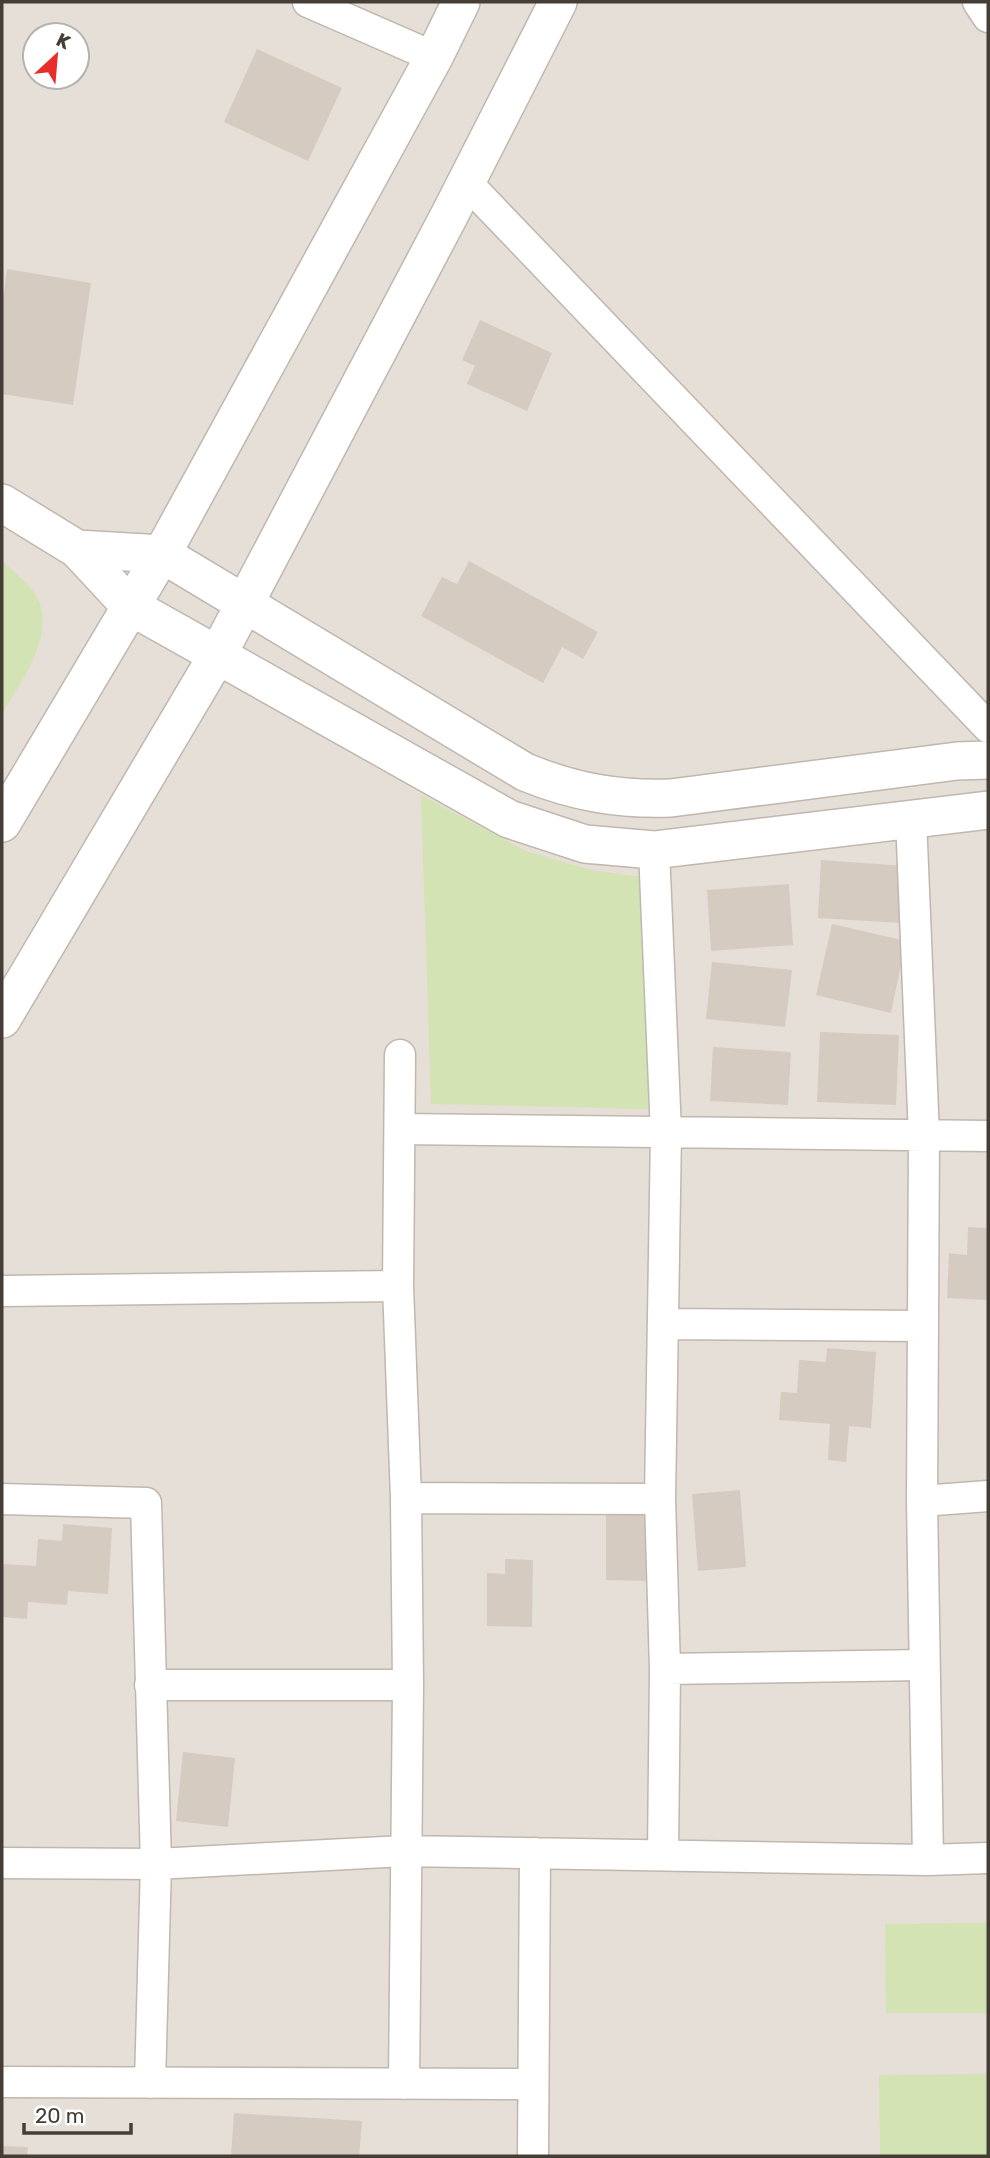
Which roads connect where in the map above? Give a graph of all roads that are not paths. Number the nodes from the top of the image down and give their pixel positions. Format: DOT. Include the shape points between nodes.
graph roads {
  1 [pos="307,2"];
  2 [pos="461,2"];
  3 [pos="558,2"];
  4 [pos="978,2"];
  5 [pos="988,17"];
  6 [pos="434,57"];
  7 [pos="466,182"];
  8 [pos="2,503"];
  9 [pos="77,549"];
  10 [pos="162,554"];
  11 [pos="244,604"];
  12 [pos="130,606"];
  13 [pos="217,656"];
  14 [pos="988,727"];
  15 [pos="988,760"];
  16 [pos="988,810"];
  17 [pos="911,818"];
  18 [pos="2,823"];
  19 [pos="654,850"];
  20 [pos="2,1019"];
  21 [pos="400,1055"];
  22 [pos="400,1129"];
  23 [pos="666,1132"];
  24 [pos="924,1136"];
  25 [pos="988,1136"];
  26 [pos="398,1286"];
  27 [pos="2,1291"];
  28 [pos="663,1324"];
  29 [pos="923,1326"];
  30 [pos="988,1496"];
  31 [pos="406,1498"];
  32 [pos="2,1499"];
  33 [pos="660,1499"];
  34 [pos="922,1501"];
  35 [pos="924,1665"];
  36 [pos="665,1669"];
  37 [pos="150,1685"];
  38 [pos="408,1685"];
  39 [pos="404,1851"];
  40 [pos="535,1853"];
  41 [pos="663,1854"];
  42 [pos="988,1858"];
  43 [pos="928,1860"];
  44 [pos="2,1863"];
  45 [pos="156,1864"];
  46 [pos="2,2082"];
  47 [pos="150,2083"];
  48 [pos="404,2084"];
  49 [pos="534,2084"];
  50 [pos="533,2156"];
  1 -- 6 [label="street"];
  2 -- 6 [label="street"];
  3 -- 7 [label="street"];
  4 -- 5 [label="street"];
  6 -- 10 [label="street"];
  7 -- 11 [label="street"];
  7 -- 14 [label="street"];
  8 -- 9 [label="street"];
  9 -- 10 [label="street"];
  9 -- 12 [label="street"];
  10 -- 11 [label="street"];
  10 -- 12 [label="street"];
  11 -- 13 [label="street"];
  11 -- 15 [label="street" via="525,772 578,792 671,798"];
  12 -- 13 [label="street"];
  12 -- 18 [label="street"];
  13 -- 19 [label="street" via="509,819 584,844"];
  13 -- 20 [label="street"];
  16 -- 17 [label="street"];
  17 -- 19 [label="street"];
  17 -- 24 [label="street"];
  19 -- 23 [label="street"];
  21 -- 22 [label="street"];
  22 -- 23 [label="street"];
  22 -- 26 [label="street"];
  23 -- 24 [label="street"];
  23 -- 28 [label="street"];
  24 -- 25 [label="street"];
  24 -- 29 [label="street"];
  26 -- 27 [label="street"];
  26 -- 31 [label="street"];
  28 -- 29 [label="street"];
  28 -- 33 [label="street"];
  29 -- 34 [label="street"];
  30 -- 34 [label="street"];
  31 -- 33 [label="street"];
  31 -- 38 [label="street"];
  32 -- 37 [label="street" via="146,1503"];
  33 -- 36 [label="street"];
  34 -- 35 [label="street"];
  35 -- 36 [label="street"];
  35 -- 43 [label="street"];
  36 -- 41 [label="street"];
  37 -- 38 [label="street"];
  37 -- 45 [label="street"];
  38 -- 39 [label="street"];
  39 -- 40 [label="street"];
  39 -- 45 [label="street"];
  39 -- 48 [label="street"];
  40 -- 41 [label="street"];
  40 -- 49 [label="street"];
  41 -- 43 [label="street"];
  42 -- 43 [label="street"];
  44 -- 45 [label="street"];
  45 -- 47 [label="street"];
  46 -- 47 [label="street"];
  47 -- 48 [label="street"];
  48 -- 49 [label="street"];
  49 -- 50 [label="street"];
}
